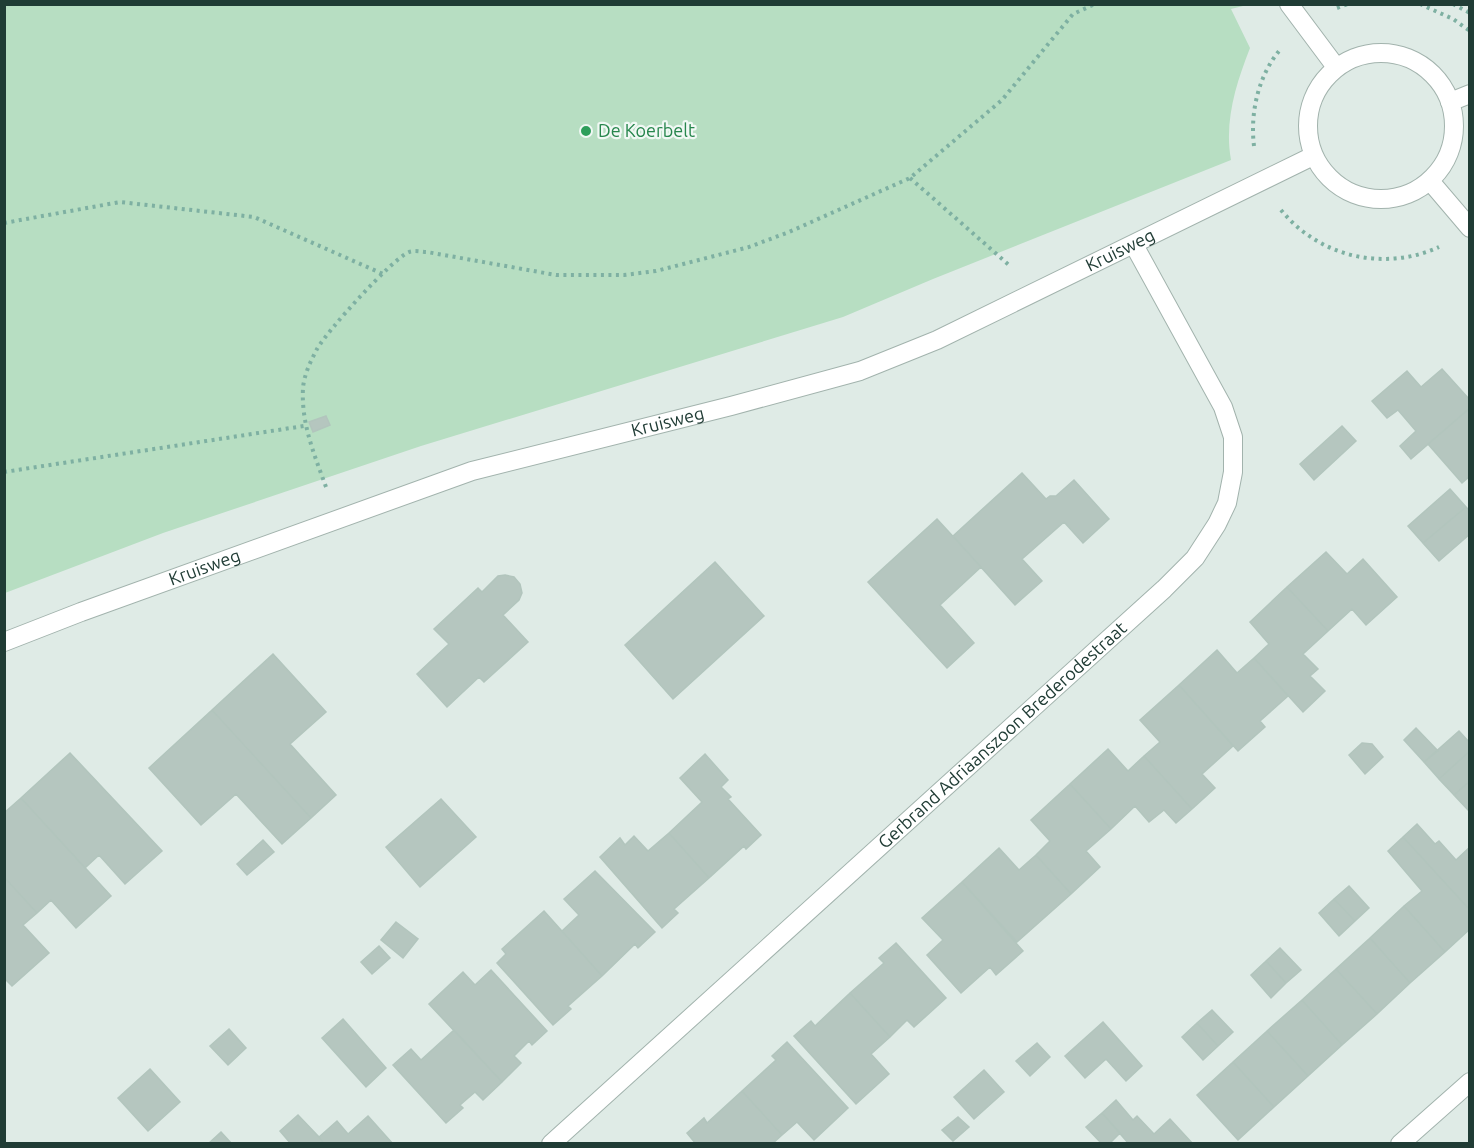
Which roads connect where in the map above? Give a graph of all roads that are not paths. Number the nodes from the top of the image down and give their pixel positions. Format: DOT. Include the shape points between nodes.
graph roads {
  1 [pos="1289,4"];
  2 [pos="1336,67"];
  3 [pos="1470,94"];
  4 [pos="1450,102"];
  5 [pos="1313,156"];
  6 [pos="1431,181"];
  7 [pos="1469,228"];
  8 [pos="1134,245"];
  9 [pos="4,642"];
  10 [pos="1470,1082"];
  11 [pos="551,1143"];
  12 [pos="1400,1143"];
  1 -- 2 [label="street"];
  2 -- 4 [label="street" via="1365,55 1392,54 1416,62 1437,79"];
  2 -- 5 [label="street" via="1314,96 1308,115"];
  3 -- 4 [label="street"];
  4 -- 6 [label="street" via="1455,129 1448,158"];
  5 -- 6 [label="street" via="1329,178 1352,194 1379,200 1407,195"];
  5 -- 8 [label="street, Kruisweg"];
  6 -- 7 [label="street"];
  8 -- 9 [label="street, Kruisweg" via="937,340 860,372 472,471"];
  8 -- 11 [label="street, Gerbrand Adriaanszoon Brederodestraat" via="1223,407 1233,437 1233,471 1227,503 1195,558"];
  10 -- 12 [label="street"];
}
